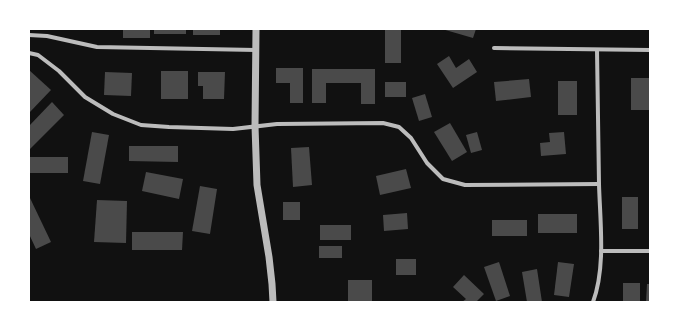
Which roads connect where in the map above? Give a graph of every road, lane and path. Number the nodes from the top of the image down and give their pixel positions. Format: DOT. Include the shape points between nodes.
graph roads {
  1 [pos="256,29"];
  2 [pos="29,35"];
  3 [pos="494,48"];
  4 [pos="256,50"];
  5 [pos="597,50"];
  6 [pos="650,50"];
  7 [pos="29,53"];
  8 [pos="255,126"];
  9 [pos="599,184"];
  10 [pos="601,251"];
  11 [pos="650,251"];
  12 [pos="273,302"];
  13 [pos="593,302"];
  1 -- 4 [label="street"];
  2 -- 4 [label="street" via="48,36 97,47"];
  3 -- 5 [label="street"];
  4 -- 8 [label="street"];
  5 -- 6 [label="street"];
  5 -- 9 [label="street"];
  7 -- 8 [label="street" via="38,55 59,71 85,97 113,114 141,125 233,129"];
  8 -- 9 [label="street" via="383,123 399,127 411,138 427,163 443,179 465,185"];
  8 -- 12 [label="street" via="257,185 269,257"];
  9 -- 10 [label="street"];
  10 -- 11 [label="street"];
  10 -- 13 [label="street" via="599,278"];
}
